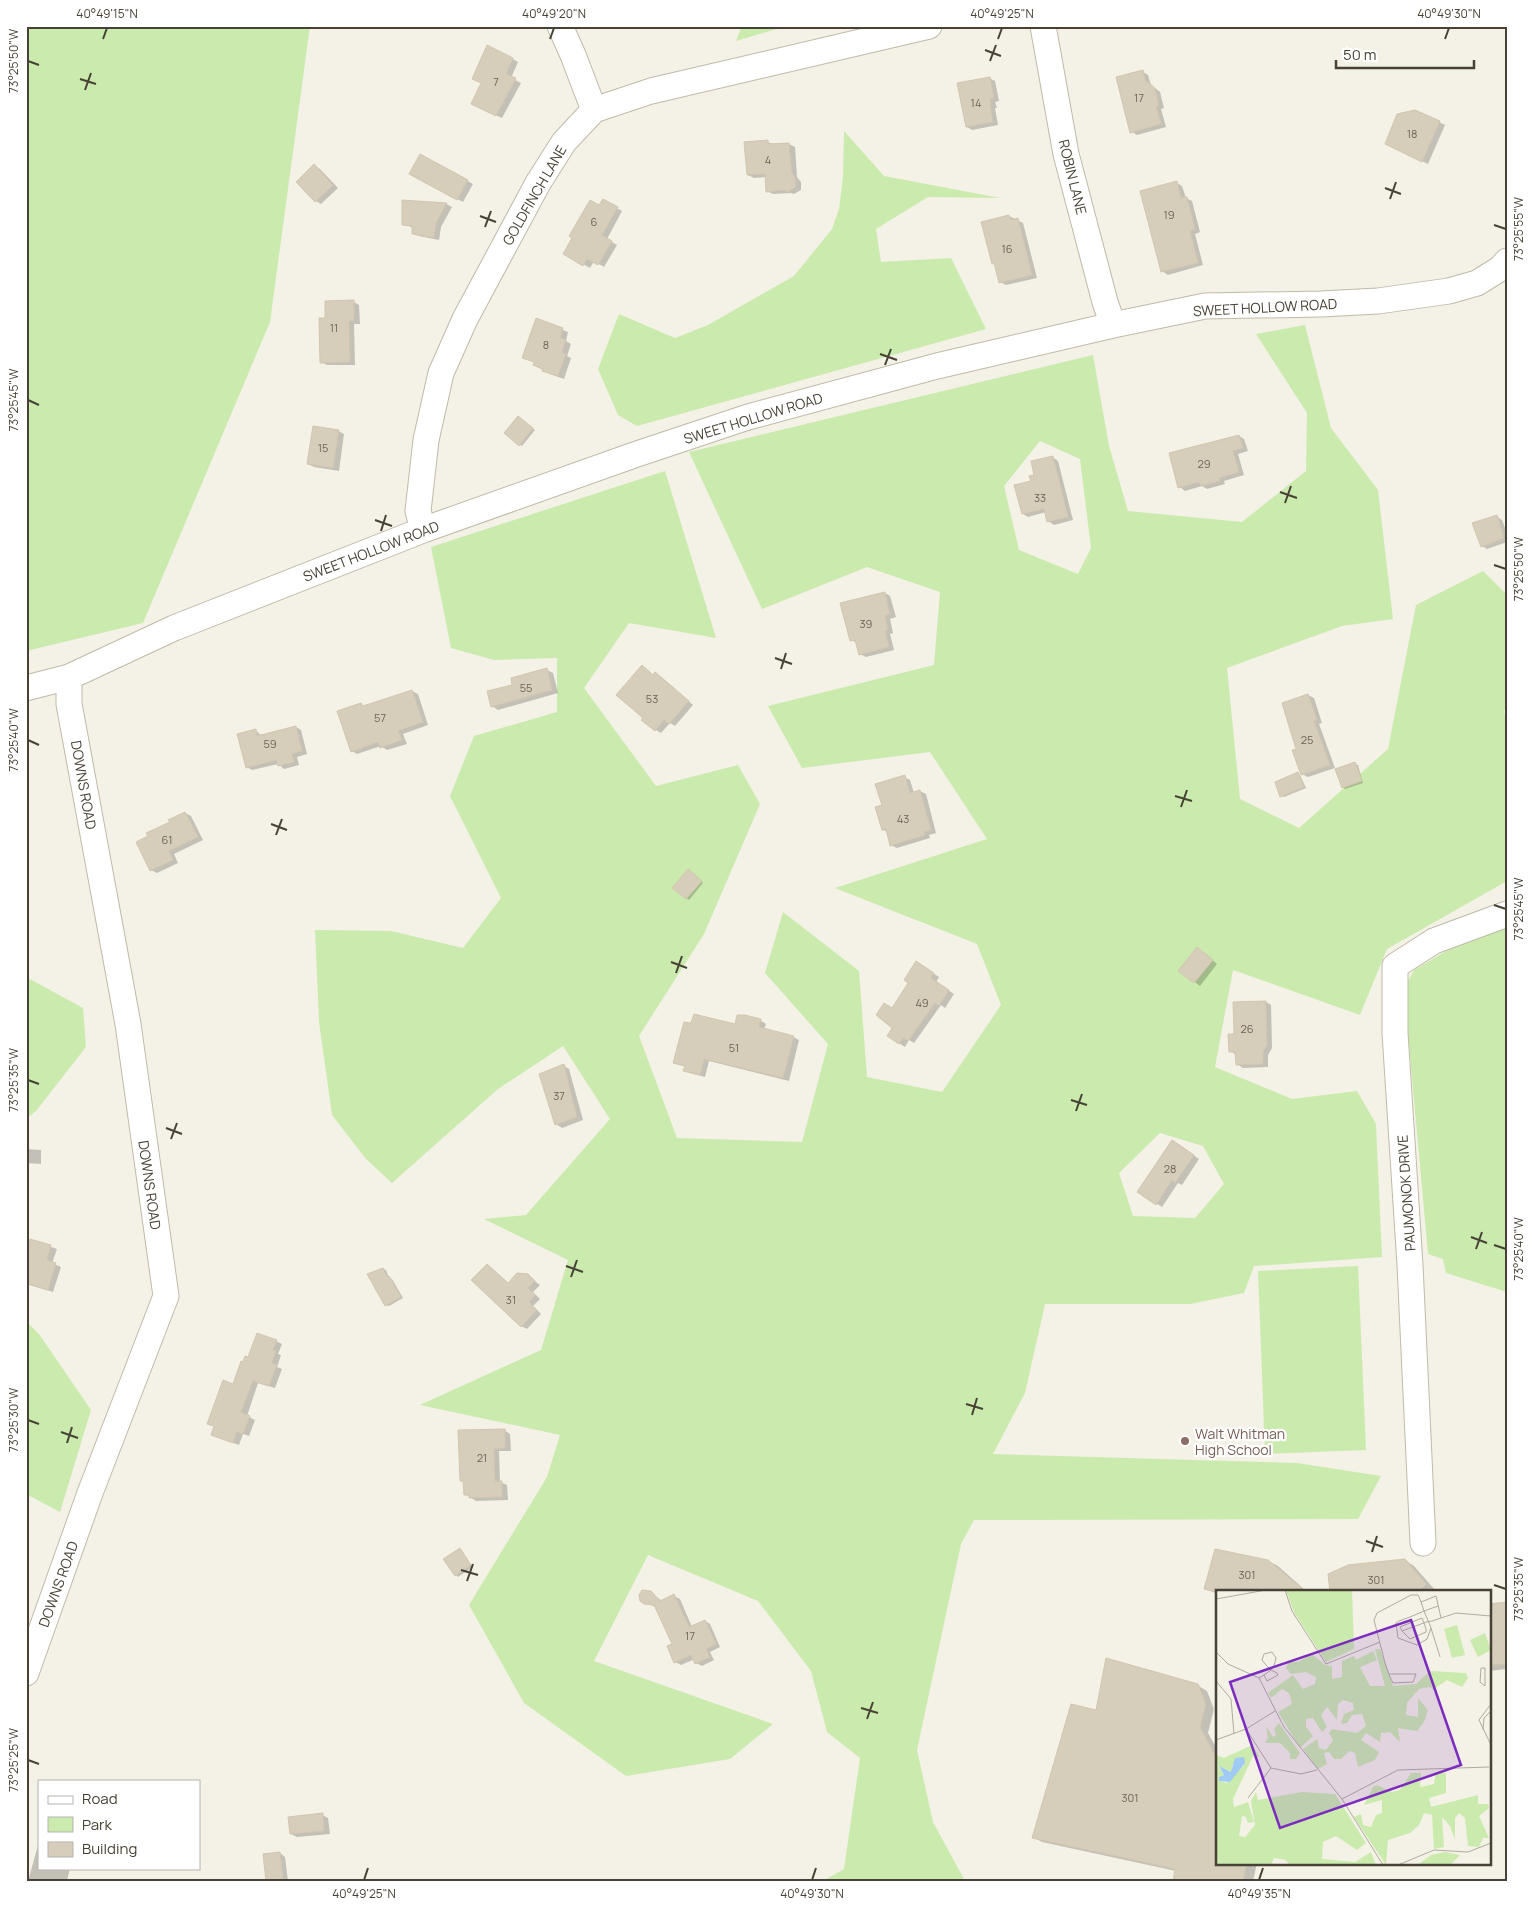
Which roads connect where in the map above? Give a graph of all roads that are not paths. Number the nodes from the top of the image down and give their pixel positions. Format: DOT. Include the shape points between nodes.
graph roads {
  1 [pos="560,26"];
  2 [pos="930,26"];
  3 [pos="1043,26"];
  4 [pos="594,110"];
  5 [pos="1507,261"];
  6 [pos="1114,325"];
  7 [pos="423,530"];
  8 [pos="69,677"];
  9 [pos="26,688"];
  10 [pos="1507,914"];
  11 [pos="1424,1543"];
  12 [pos="26,1673"];
  1 -- 4 [label="street"];
  2 -- 4 [label="street, GOLDFINCH LANE" via="651,91"];
  3 -- 6 [label="street, ROBIN LANE" via="1066,154"];
  4 -- 7 [label="street, GOLDFINCH LANE" via="564,142 538,183 441,372 426,440 418,511"];
  5 -- 6 [label="street, SWEET HOLLOW ROAD" via="1477,283 1416,297 1321,304 1205,306"];
  6 -- 7 [label="street, SWEET HOLLOW ROAD" via="937,366 748,417"];
  7 -- 8 [label="street, SWEET HOLLOW ROAD" via="174,628"];
  8 -- 9 [label="street, SWEET HOLLOW ROAD"];
  8 -- 12 [label="street, DOWNS ROAD" via="69,704 128,1024 166,1296 90,1493"];
  10 -- 11 [label="street, PAUMONOK DRIVE" via="1434,941 1396,966 1396,1033"];
}
